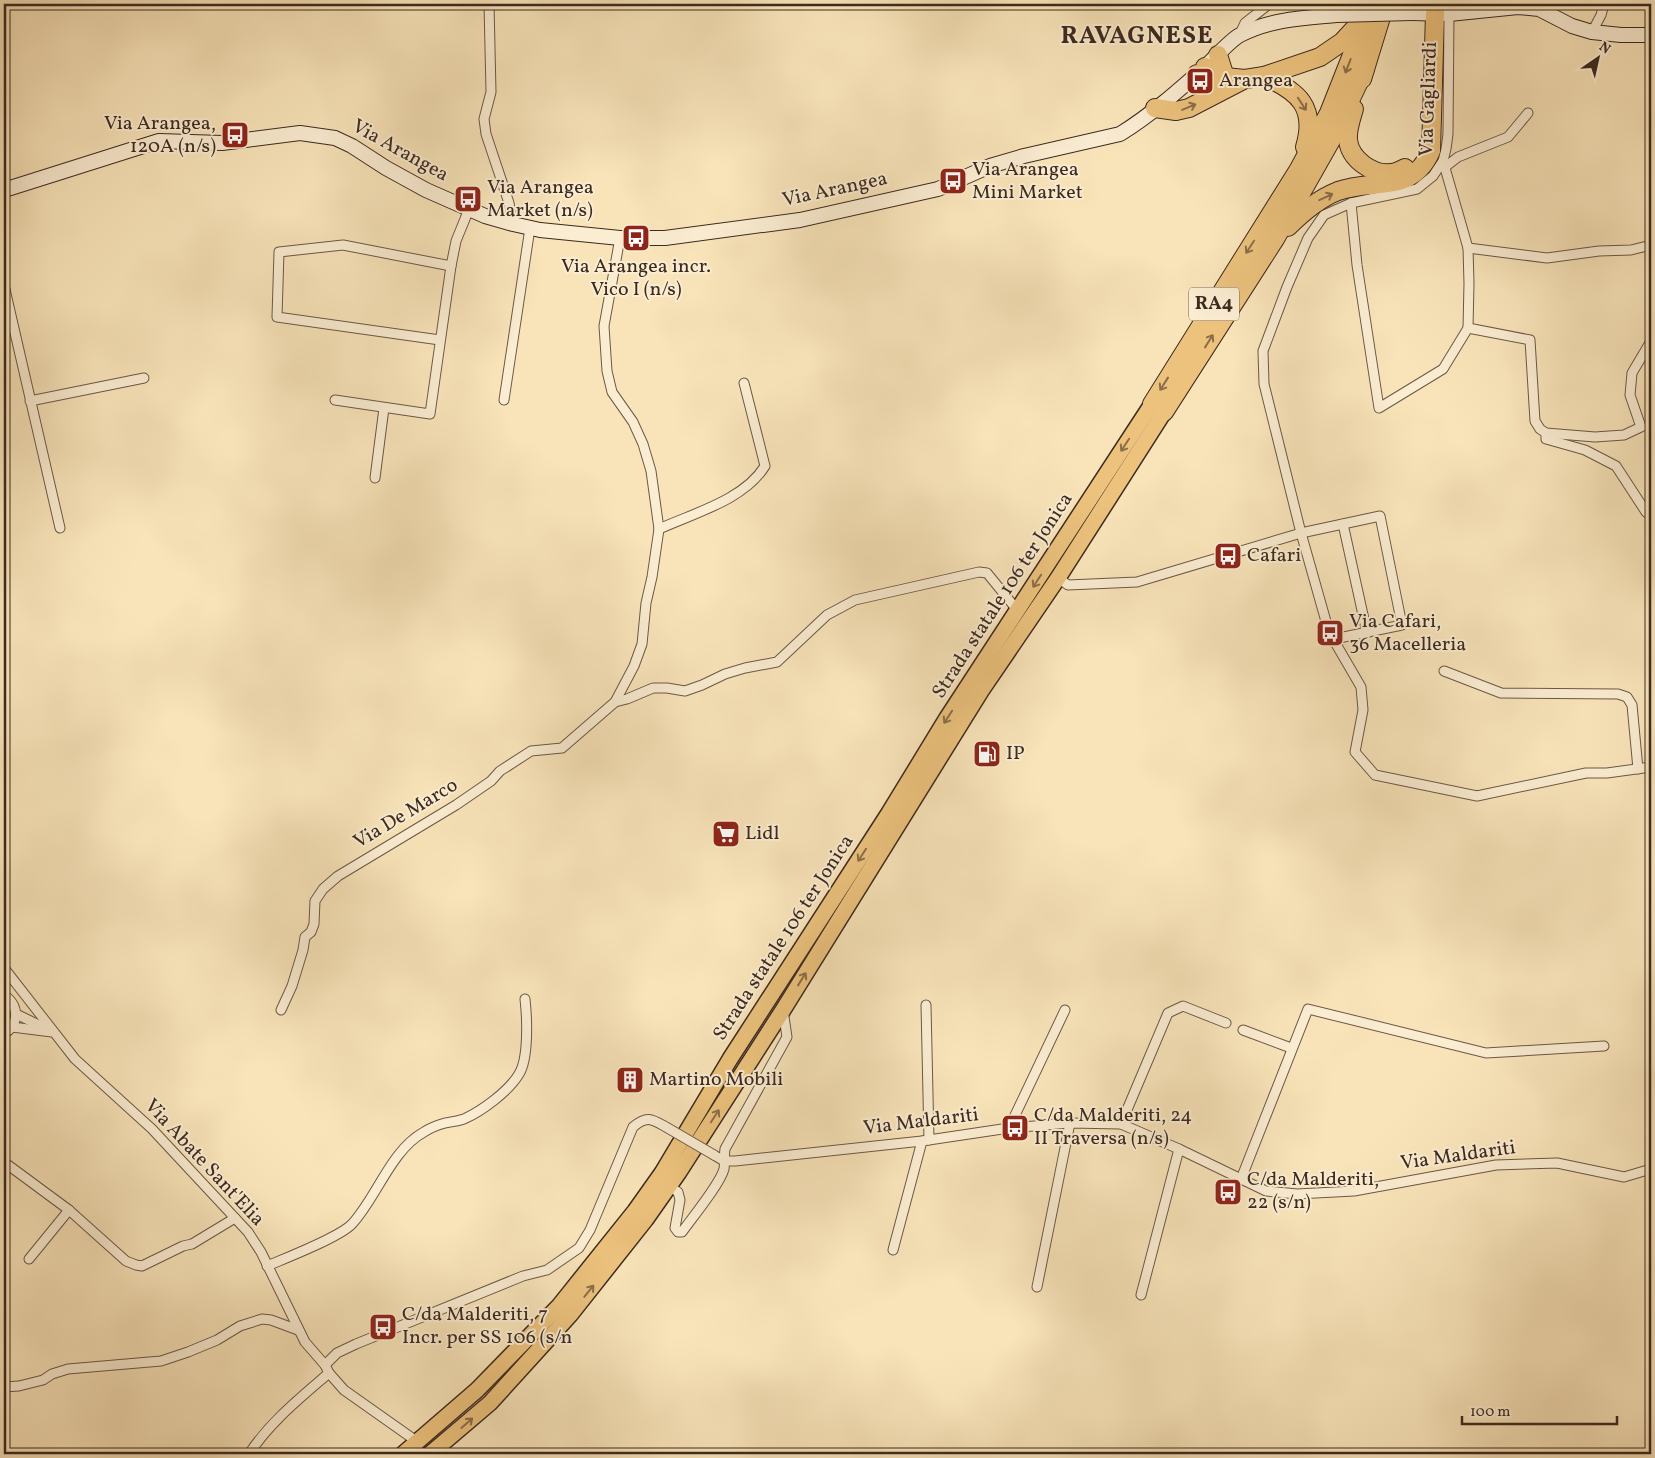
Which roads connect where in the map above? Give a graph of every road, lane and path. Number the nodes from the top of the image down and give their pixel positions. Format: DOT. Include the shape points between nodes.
graph roads {
  1 [pos="489,4"];
  2 [pos="1269,4"];
  3 [pos="1370,4"];
  4 [pos="1385,4"];
  5 [pos="1604,4"];
  6 [pos="1442,10"];
  7 [pos="1365,22"];
  8 [pos="1592,32"];
  9 [pos="1651,35"];
  10 [pos="1239,36"];
  11 [pos="1206,66"];
  12 [pos="1365,68"];
  13 [pos="1264,76"];
  14 [pos="1222,84"];
  15 [pos="1155,108"];
  16 [pos="1528,113"];
  17 [pos="1432,122"];
  18 [pos="1444,164"];
  19 [pos="1299,169"];
  20 [pos="4,190"];
  21 [pos="1350,203"];
  22 [pos="469,209"];
  23 [pos="513,224"];
  24 [pos="530,228"];
  25 [pos="620,238"];
  26 [pos="1275,239"];
  27 [pos="1651,245"];
  28 [pos="1468,248"];
  29 [pos="451,266"];
  30 [pos="4,285"];
  31 [pos="1468,328"];
  32 [pos="440,340"];
  33 [pos="1651,342"];
  34 [pos="144,378"];
  35 [pos="744,383"];
  36 [pos="335,400"];
  37 [pos="504,400"];
  38 [pos="30,401"];
  39 [pos="384,408"];
  40 [pos="1158,408"];
  41 [pos="1546,433"];
  42 [pos="375,478"];
  43 [pos="1651,516"];
  44 [pos="1343,524"];
  45 [pos="60,528"];
  46 [pos="659,529"];
  47 [pos="1301,533"];
  48 [pos="1058,578"];
  49 [pos="1018,611"];
  50 [pos="1367,633"];
  51 [pos="1334,640"];
  52 [pos="1444,671"];
  53 [pos="615,702"];
  54 [pos="1651,767"];
  55 [pos="1638,769"];
  56 [pos="4,968"];
  57 [pos="4,995"];
  58 [pos="525,999"];
  59 [pos="926,1005"];
  60 [pos="281,1010"];
  61 [pos="782,1010"];
  62 [pos="1065,1010"];
  63 [pos="16,1014"];
  64 [pos="1226,1023"];
  65 [pos="12,1027"];
  66 [pos="1243,1030"];
  67 [pos="52,1032"];
  68 [pos="4,1034"];
  69 [pos="1604,1046"];
  70 [pos="1291,1048"];
  71 [pos="1070,1123"];
  72 [pos="1121,1124"];
  73 [pos="1009,1128"];
  74 [pos="925,1140"];
  75 [pos="1179,1150"];
  76 [pos="724,1161"];
  77 [pos="4,1162"];
  78 [pos="1651,1169"];
  79 [pos="1241,1179"];
  80 [pos="670,1186"];
  81 [pos="69,1210"];
  82 [pos="234,1218"];
  83 [pos="893,1250"];
  84 [pos="29,1259"];
  85 [pos="267,1266"];
  86 [pos="1036,1287"];
  87 [pos="1141,1295"];
  88 [pos="298,1330"];
  89 [pos="327,1369"];
  90 [pos="4,1387"];
  91 [pos="412,1438"];
  92 [pos="439,1452"];
  93 [pos="249,1454"];
  94 [pos="403,1454"];
  1 -- 23 [label="street" via="491,92 484,119"];
  2 -- 10 [label="street" via="1245,23"];
  3 -- 7 [label="highway, RA4"];
  4 -- 12 [label="highway, RA4"];
  5 -- 8 [label="street"];
  6 -- 8 [label="street, Via Arangea" via="1539,9"];
  6 -- 10 [label="street, Via Arangea, bridge" via="1288,19"];
  6 -- 17 [label="highway"];
  6 -- 18 [label="street, Via Gagliardi" via="1448,134"];
  7 -- 13 [label="highway" via="1320,57"];
  7 -- 19 [label="highway, RA4, one-way" via="1329,114"];
  8 -- 9 [label="street, Via Arangea"];
  10 -- 11 [label="street, Via Arangea"];
  11 -- 14 [label="highway"];
  11 -- 14 [label="highway" via="1206,84"];
  11 -- 15 [label="street, Via Arangea"];
  12 -- 17 [label="highway" via="1348,140 1351,151 1360,162 1372,170 1391,173 1407,168 1421,156"];
  12 -- 26 [label="highway, RA4" via="1330,142"];
  13 -- 14 [label="highway"];
  13 -- 19 [label="highway, one-way" via="1292,91 1306,109 1310,131"];
  15 -- 14 [label="highway, one-way" via="1176,111 1189,108"];
  15 -- 25 [label="street, Via Arangea" via="1120,134 990,166 938,189 800,220 665,238"];
  16 -- 18 [label="street" via="1508,137"];
  26 -- 17 [label="highway, one-way" via="1318,201 1338,191 1399,182 1412,176 1424,165 1431,152"];
  18 -- 21 [label="street" via="1417,188"];
  18 -- 28 [label="street, Via Gagliardi"];
  19 -- 40 [label="highway, RA4, one-way"];
  20 -- 22 [label="street, Via Arangea" via="159,142 222,143 300,133 335,138 426,190"];
  21 -- 31 [label="street" via="1379,408 1443,368"];
  21 -- 47 [label="street" via="1324,215 1308,238 1263,351 1264,384"];
  22 -- 23 [label="street, Via Arangea"];
  22 -- 29 [label="street" via="456,241"];
  23 -- 24 [label="street, Via Arangea"];
  24 -- 25 [label="street, Via Arangea"];
  24 -- 37 [label="street"];
  25 -- 46 [label="street" via="604,326 607,371 612,392 633,422 643,444 651,471"];
  40 -- 26 [label="highway, RA4, one-way"];
  27 -- 28 [label="street" via="1631,250 1546,258"];
  28 -- 31 [label="street, Via Gagliardi"];
  29 -- 32 [label="street"];
  29 -- 32 [label="street" via="342,245 279,252 277,317"];
  30 -- 38 [label="street"];
  31 -- 41 [label="street" via="1530,340 1535,421"];
  32 -- 39 [label="street" via="430,414"];
  33 -- 41 [label="street" via="1632,372 1630,395 1641,427 1624,435 1595,438"];
  34 -- 38 [label="street"];
  35 -- 46 [label="street" via="765,466 734,496"];
  36 -- 39 [label="street"];
  38 -- 45 [label="street"];
  39 -- 42 [label="street"];
  40 -- 48 [label="main road, Strada statale 106 ter Jonica"];
  40 -- 49 [label="main road, Strada statale 106 ter Jonica, one-way"];
  41 -- 43 [label="street" via="1546,439 1585,450 1616,466"];
  44 -- 47 [label="street"];
  44 -- 50 [label="street"];
  44 -- 50 [label="street" via="1380,516 1402,625"];
  46 -- 53 [label="street" via="642,644"];
  47 -- 48 [label="street" via="1138,582 1068,584"];
  47 -- 51 [label="street"];
  61 -- 48 [label="main road, Strada statale 106 ter Jonica, one-way" via="981,691"];
  49 -- 53 [label="street" via="987,572 855,600 827,615 777,662 725,674 685,691 653,688"];
  49 -- 94 [label="main road, Strada statale 106 ter Jonica, one-way" via="635,1211 559,1306 477,1390"];
  50 -- 51 [label="street"];
  51 -- 55 [label="street" via="1361,687 1363,710 1355,752 1375,775 1478,796 1586,773"];
  52 -- 55 [label="street" via="1501,693 1618,694 1628,697 1632,705"];
  53 -- 60 [label="street, Via De Marco" via="562,748 531,751 456,805 338,876 323,889 315,901 314,924 305,937 292,986"];
  54 -- 55 [label="street"];
  56 -- 67 [label="street, Via Abate Sant'Elia"];
  57 -- 63 [label="street" via="11,1000"];
  58 -- 85 [label="street" via="528,1027 520,1074 506,1089 489,1104 463,1119 423,1132 401,1151 352,1225"];
  59 -- 74 [label="street"];
  61 -- 76 [label="street" via="787,1037 729,1141"];
  80 -- 61 [label="main road, Strada statale 106 ter Jonica, one-way"];
  62 -- 73 [label="street"];
  63 -- 65 [label="street"];
  63 -- 67 [label="street, Via Abate Sant'Elia"];
  64 -- 72 [label="street" via="1183,1006 1168,1013"];
  65 -- 67 [label="street"];
  65 -- 68 [label="street"];
  66 -- 70 [label="street"];
  67 -- 82 [label="street, Via Abate Sant'Elia" via="75,1059 152,1129"];
  69 -- 70 [label="street" via="1486,1052 1308,1009"];
  70 -- 79 [label="street"];
  71 -- 72 [label="street, Via Maldariti"];
  71 -- 73 [label="street, Via Maldariti"];
  71 -- 86 [label="street"];
  72 -- 75 [label="street, Via Maldariti"];
  73 -- 74 [label="street, Via Maldariti"];
  74 -- 76 [label="street, Via Maldariti"];
  74 -- 83 [label="street"];
  75 -- 79 [label="street, Via Maldariti"];
  75 -- 87 [label="street"];
  76 -- 80 [label="street" via="720,1179 682,1232 676,1228 678,1192"];
  76 -- 89 [label="street, bridge" via="653,1119 639,1122 633,1127 590,1230 579,1248 547,1270 523,1276 356,1344 338,1353"];
  77 -- 81 [label="street"];
  78 -- 79 [label="street, Via Maldariti" via="1624,1177 1557,1163 1496,1164 1354,1191 1297,1194 1266,1191"];
  92 -- 80 [label="main road, Strada statale 106 ter Jonica, one-way" via="490,1403 570,1315"];
  81 -- 82 [label="street" via="126,1261 136,1266 192,1244"];
  81 -- 84 [label="street"];
  82 -- 85 [label="street, Via Abate Sant'Elia" via="248,1232"];
  85 -- 88 [label="street, Via Abate Sant'Elia"];
  88 -- 89 [label="street, Via Abate Sant'Elia"];
  88 -- 90 [label="street" via="262,1320 240,1326 217,1340 161,1361 68,1369 43,1380"];
  89 -- 91 [label="street, Via Abate Sant'Elia" via="344,1390"];
  89 -- 93 [label="street" via="267,1430"];
}
